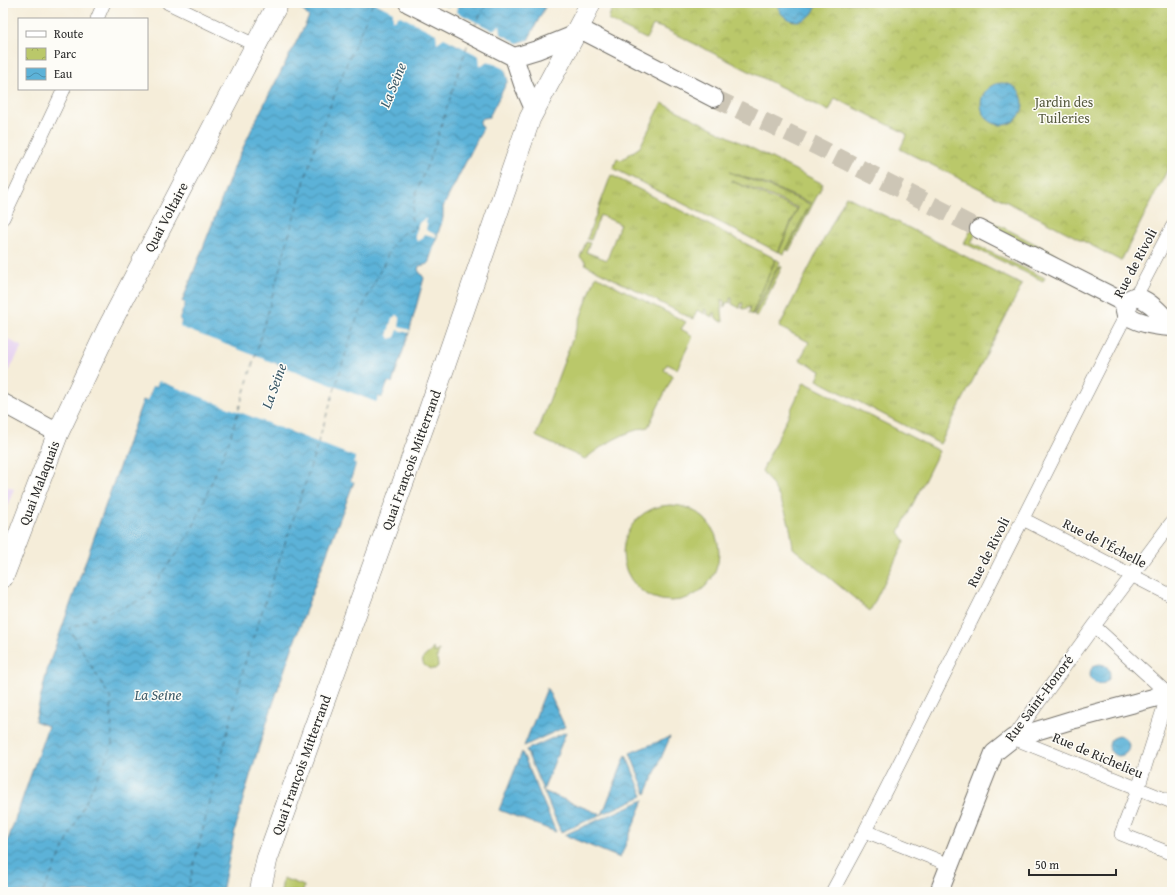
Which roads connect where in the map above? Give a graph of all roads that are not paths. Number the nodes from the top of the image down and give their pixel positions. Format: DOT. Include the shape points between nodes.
graph roads {
  1 [pos="104,3"];
  2 [pos="168,3"];
  3 [pos="278,3"];
  4 [pos="408,3"];
  5 [pos="590,3"];
  6 [pos="97,18"];
  7 [pos="575,34"];
  8 [pos="256,46"];
  9 [pos="514,57"];
  10 [pos="64,90"];
  11 [pos="714,98"];
  12 [pos="534,109"];
  13 [pos="3,218"];
  14 [pos="1172,227"];
  15 [pos="980,229"];
  16 [pos="1128,304"];
  17 [pos="1172,327"];
  18 [pos="3,403"];
  19 [pos="58,433"];
  20 [pos="1023,519"];
  21 [pos="1172,522"];
  22 [pos="1132,575"];
  23 [pos="3,577"];
  24 [pos="1172,596"];
  25 [pos="1094,626"];
  26 [pos="1170,693"];
  27 [pos="1013,738"];
  28 [pos="1138,789"];
  29 [pos="1172,802"];
  30 [pos="865,830"];
  31 [pos="1172,854"];
  32 [pos="950,865"];
  33 [pos="260,892"];
  34 [pos="832,892"];
  35 [pos="939,892"];
  1 -- 6 [label="street"];
  2 -- 8 [label="street"];
  3 -- 8 [label="main road, Quai Voltaire"];
  4 -- 9 [label="main road"];
  5 -- 7 [label="main road, Quai François Mitterrand"];
  7 -- 9 [label="main road"];
  7 -- 11 [label="main road" via="584,31"];
  7 -- 12 [label="main road, Quai François Mitterrand"];
  8 -- 19 [label="main road, Quai Voltaire" via="108,328"];
  9 -- 12 [label="main road"];
  10 -- 13 [label="street"];
  12 -- 33 [label="main road, Quai François Mitterrand" via="430,408 267,859"];
  14 -- 16 [label="street, Rue de Rivoli"];
  15 -- 16 [label="main road"];
  16 -- 17 [label="main road" via="1136,321"];
  16 -- 20 [label="street, Rue de Rivoli"];
  18 -- 19 [label="main road"];
  19 -- 23 [label="main road, Quai Malaquais"];
  20 -- 22 [label="street, Rue de l'Échelle"];
  20 -- 30 [label="street, Rue de Rivoli"];
  21 -- 22 [label="street, Rue Saint-Honoré"];
  22 -- 24 [label="street, Rue de l'Échelle"];
  22 -- 25 [label="street, Rue Saint-Honoré"];
  25 -- 26 [label="street"];
  25 -- 27 [label="street, Rue Saint-Honoré"];
  26 -- 27 [label="main road"];
  26 -- 28 [label="street"];
  27 -- 28 [label="street, Rue de Richelieu" via="1087,766"];
  27 -- 32 [label="main road, Rue Saint-Honoré" via="994,753 989,763"];
  28 -- 29 [label="street, Rue de Richelieu"];
  28 -- 31 [label="street" via="1121,834"];
  30 -- 32 [label="street"];
  30 -- 34 [label="street, Rue de Rivoli"];
  32 -- 35 [label="main road, Rue Saint-Honoré"];
}
